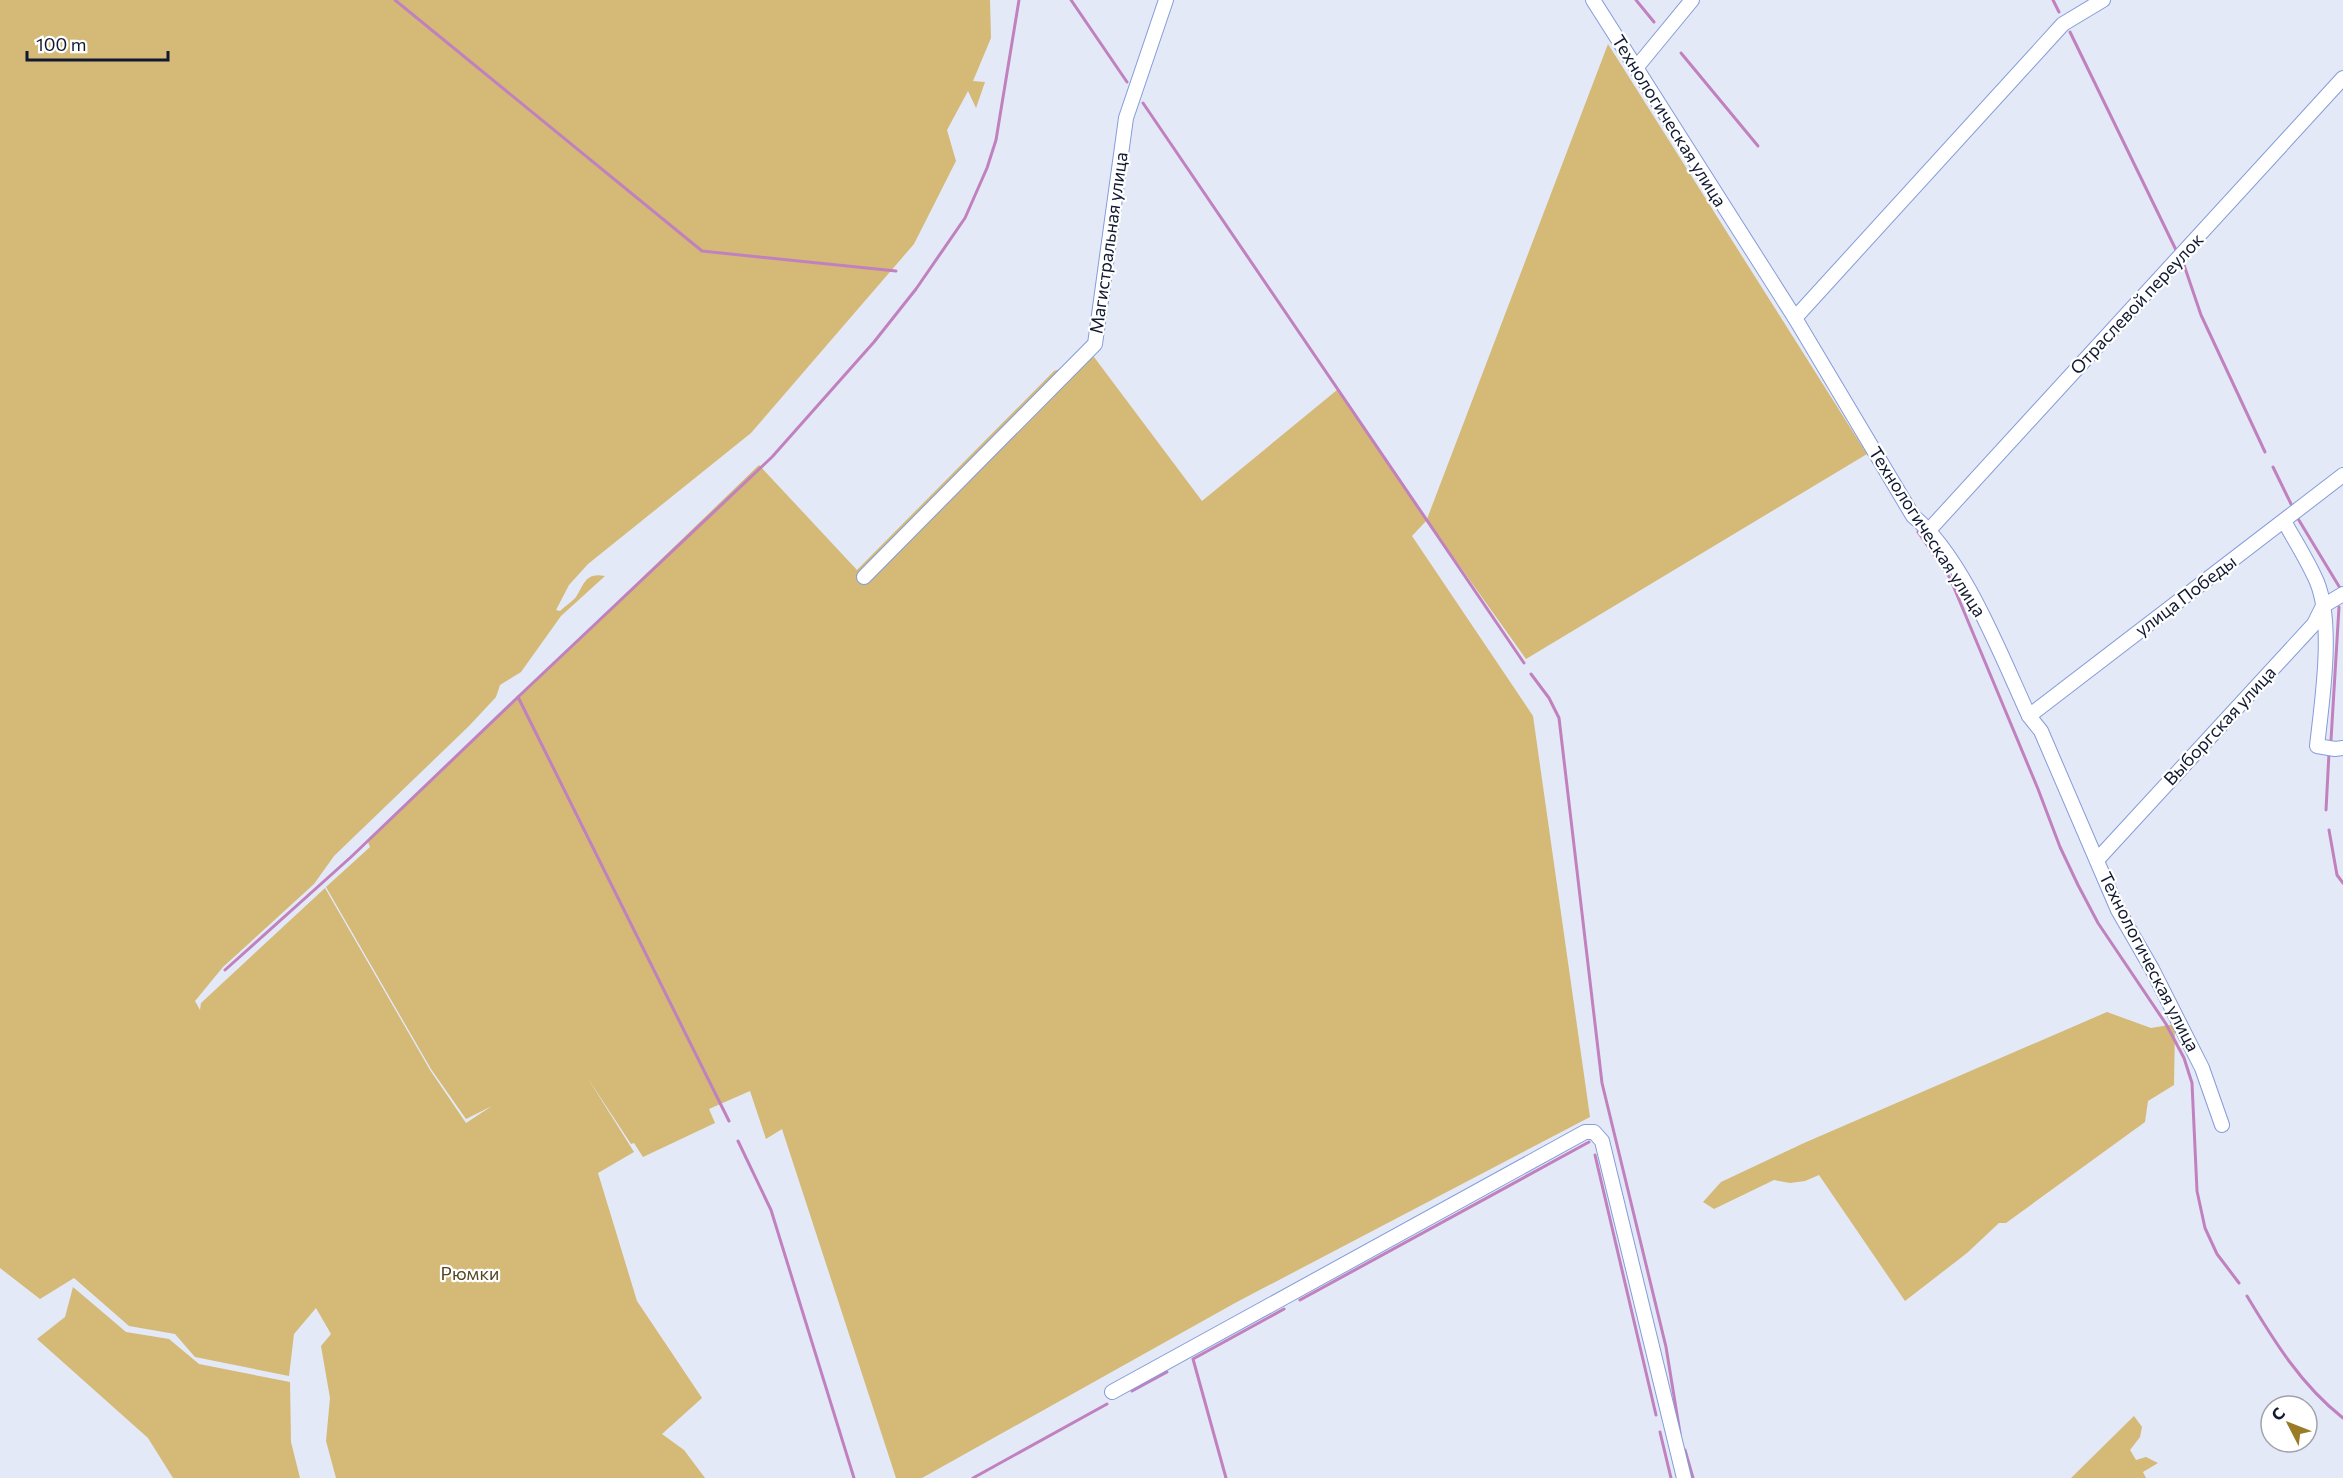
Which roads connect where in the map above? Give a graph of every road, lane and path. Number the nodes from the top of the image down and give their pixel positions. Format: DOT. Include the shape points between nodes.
graph roads {
  1 [pos="1166,0"];
  2 [pos="1593,0"];
  3 [pos="1692,0"];
  4 [pos="2103,0"];
  5 [pos="1636,68"];
  6 [pos="2343,78"];
  7 [pos="1795,318"];
  8 [pos="2343,475"];
  9 [pos="2284,521"];
  10 [pos="1930,529"];
  11 [pos="864,577"];
  12 [pos="2343,594"];
  13 [pos="2323,606"];
  14 [pos="2029,716"];
  15 [pos="2343,748"];
  16 [pos="2097,860"];
  17 [pos="2222,1125"];
  18 [pos="1112,1392"];
  19 [pos="1684,1478"];
  1 -- 11 [label="street, Магистральная улица" via="1126,118 1095,344"];
  2 -- 5 [label="street, Технологическая улица"];
  3 -- 5 [label="street"];
  4 -- 7 [label="street" via="2063,24"];
  5 -- 7 [label="street, Технологическая улица"];
  6 -- 10 [label="street, Отраслевой переулок"];
  7 -- 10 [label="street, Технологическая улица" via="1913,516"];
  8 -- 9 [label="street, улица Победы"];
  9 -- 13 [label="street" via="2317,582"];
  9 -- 14 [label="street, улица Победы"];
  10 -- 14 [label="street, Технологическая улица" via="1974,599"];
  12 -- 13 [label="street, Выборгская улица"];
  13 -- 15 [label="street" via="2324,682 2317,746"];
  13 -- 16 [label="street, Выборгская улица" via="2314,624"];
  14 -- 16 [label="street, Технологическая улица" via="2040,731"];
  16 -- 17 [label="street, Технологическая улица" via="2118,910 2202,1068"];
  18 -- 19 [label="street" via="1585,1132 1594,1132 1602,1141"];
}
